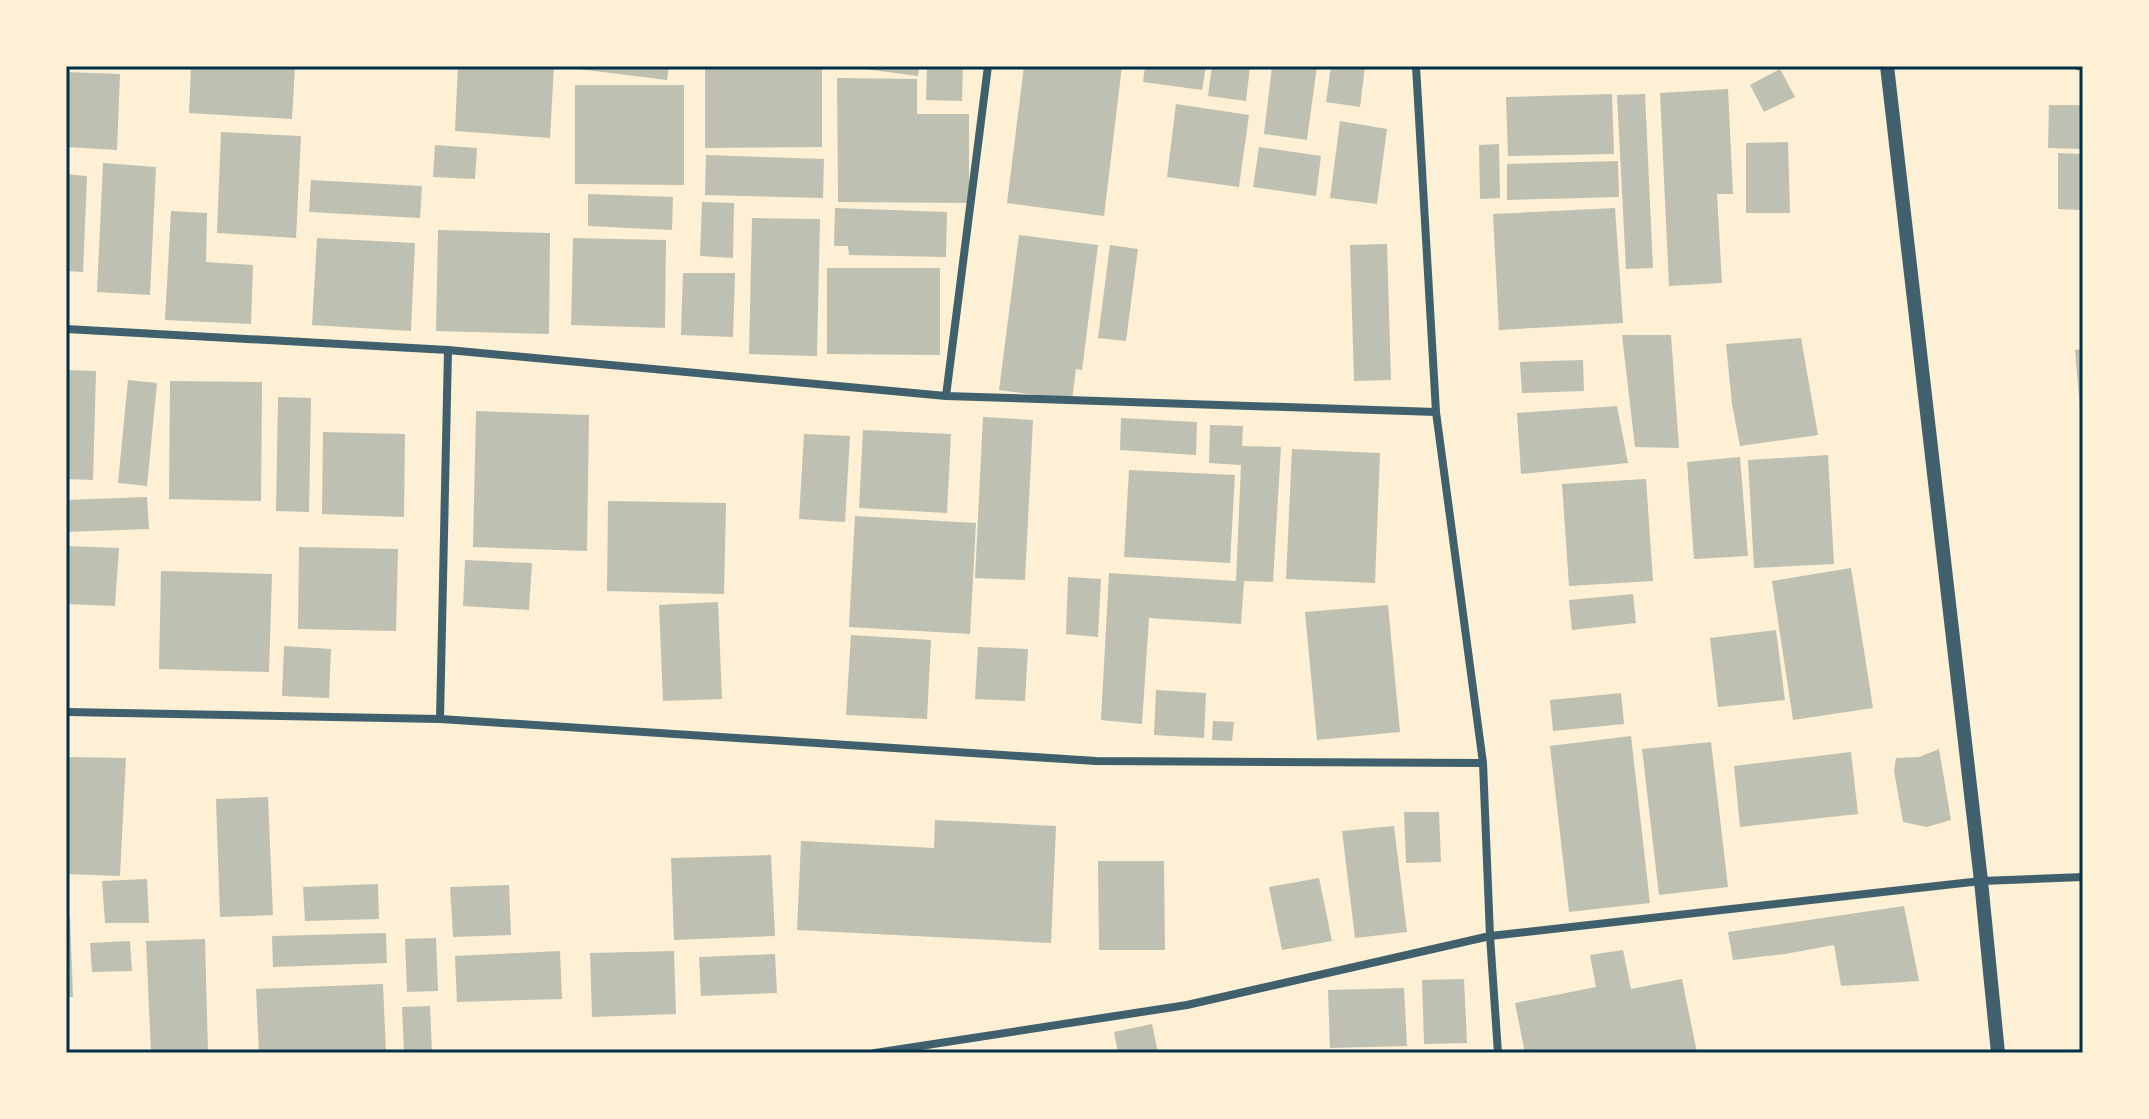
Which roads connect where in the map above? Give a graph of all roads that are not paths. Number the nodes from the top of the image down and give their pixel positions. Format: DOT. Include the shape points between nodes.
graph roads {
  1 [pos="988,66"];
  2 [pos="1416,66"];
  3 [pos="1887,66"];
  4 [pos="66,329"];
  5 [pos="448,350"];
  6 [pos="946,396"];
  7 [pos="1436,412"];
  8 [pos="66,712"];
  9 [pos="440,719"];
  10 [pos="1483,763"];
  11 [pos="2083,877"];
  12 [pos="1981,881"];
  13 [pos="1490,936"];
  14 [pos="933,1048"];
  15 [pos="875,1053"];
  16 [pos="1498,1053"];
  17 [pos="1998,1053"];
  1 -- 6 [label="street"];
  2 -- 7 [label="street"];
  3 -- 12 [label="street"];
  4 -- 5 [label="street"];
  5 -- 6 [label="street"];
  5 -- 9 [label="street"];
  6 -- 7 [label="street"];
  7 -- 10 [label="street"];
  8 -- 9 [label="street"];
  9 -- 10 [label="street" via="1096,761"];
  10 -- 13 [label="street"];
  11 -- 12 [label="street"];
  12 -- 13 [label="street"];
  12 -- 17 [label="street"];
  13 -- 14 [label="street" via="1187,1005"];
  13 -- 16 [label="street"];
  14 -- 15 [label="street"];
}
